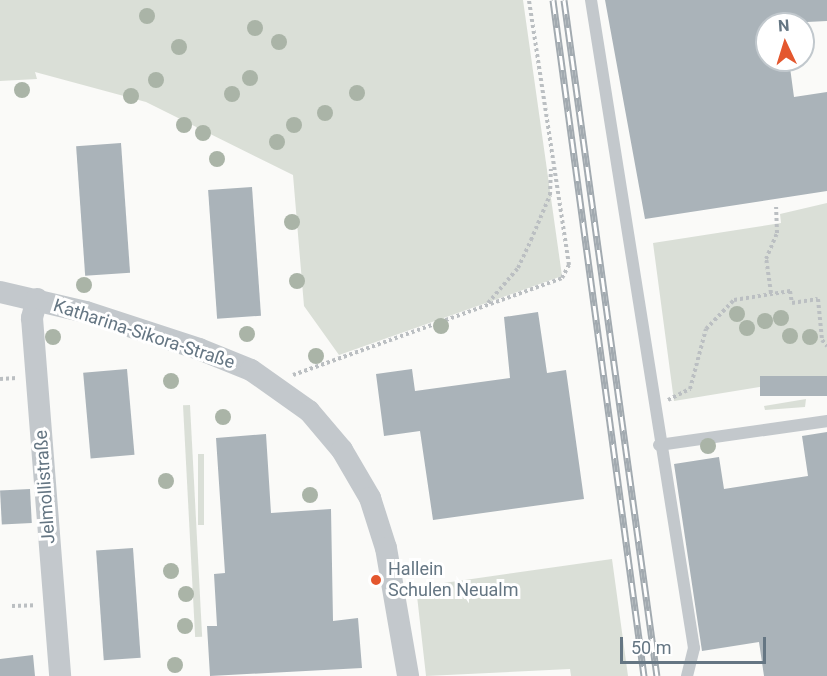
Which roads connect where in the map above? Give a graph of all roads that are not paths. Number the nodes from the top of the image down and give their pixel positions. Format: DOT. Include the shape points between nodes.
graph roads {
  1 [pos="591,0"];
  2 [pos="0,292"];
  3 [pos="37,299"];
  4 [pos="827,421"];
  5 [pos="659,445"];
  6 [pos="60,676"];
  7 [pos="408,676"];
  8 [pos="687,676"];
  1 -- 5 [label="lane"];
  2 -- 3 [label="street, Katharina-Sikora-Straße"];
  3 -- 6 [label="street, Jelmollistraße" via="32,318"];
  3 -- 7 [label="street, Katharina-Sikora-Straße" via="199,349 281,388 342,450 370,498 386,548"];
  4 -- 5 [label="lane"];
  5 -- 8 [label="lane" via="666,458 694,648"];
}
